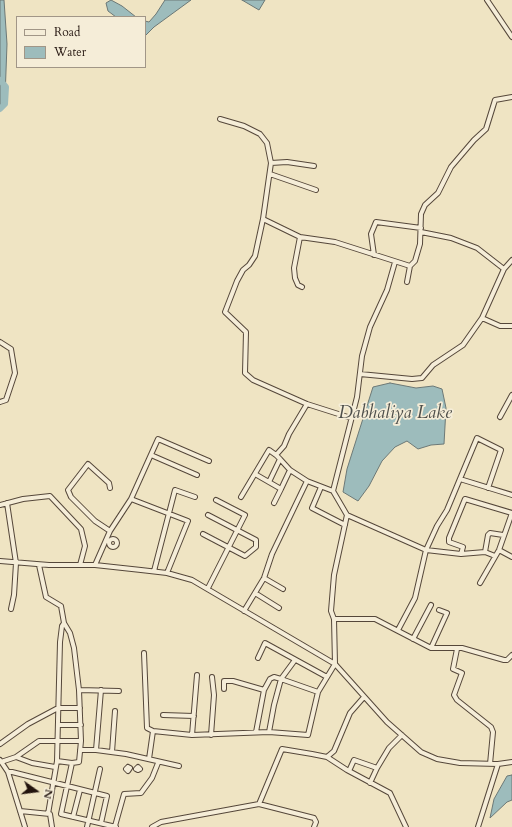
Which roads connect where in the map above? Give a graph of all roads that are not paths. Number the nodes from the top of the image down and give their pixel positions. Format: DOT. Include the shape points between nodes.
graph roads {
  1 [pos="487,0"];
  2 [pos="512,37"];
  3 [pos="512,97"];
  4 [pos="220,119"];
  5 [pos="272,163"];
  6 [pos="314,166"];
  7 [pos="270,174"];
  8 [pos="316,190"];
  9 [pos="263,219"];
  10 [pos="421,230"];
  11 [pos="300,237"];
  12 [pos="374,255"];
  13 [pos="512,260"];
  14 [pos="395,262"];
  15 [pos="410,266"];
  16 [pos="504,269"];
  17 [pos="407,282"];
  18 [pos="302,287"];
  19 [pos="482,318"];
  20 [pos="512,326"];
  21 [pos="0,342"];
  22 [pos="360,374"];
  23 [pos="512,395"];
  24 [pos="0,402"];
  25 [pos="308,404"];
  26 [pos="500,416"];
  27 [pos="351,418"];
  28 [pos="151,455"];
  29 [pos="276,455"];
  30 [pos="280,459"];
  31 [pos="209,461"];
  32 [pos="290,470"];
  33 [pos="255,474"];
  34 [pos="197,475"];
  35 [pos="460,479"];
  36 [pos="307,480"];
  37 [pos="268,482"];
  38 [pos="321,487"];
  39 [pos="110,488"];
  40 [pos="488,488"];
  41 [pos="281,489"];
  42 [pos="333,491"];
  43 [pos="512,495"];
  44 [pos="195,496"];
  45 [pos="241,497"];
  46 [pos="131,499"];
  47 [pos="216,500"];
  48 [pos="7,503"];
  49 [pos="274,503"];
  50 [pos="0,505"];
  51 [pos="168,514"];
  52 [pos="208,515"];
  53 [pos="347,515"];
  54 [pos="510,521"];
  55 [pos="345,525"];
  56 [pos="237,529"];
  57 [pos="110,531"];
  58 [pos="203,534"];
  59 [pos="503,535"];
  60 [pos="228,547"];
  61 [pos="426,550"];
  62 [pos="499,550"];
  63 [pos="485,552"];
  64 [pos="461,554"];
  65 [pos="495,556"];
  66 [pos="512,557"];
  67 [pos="0,561"];
  68 [pos="16,563"];
  69 [pos="39,565"];
  70 [pos="80,565"];
  71 [pos="95,565"];
  72 [pos="154,571"];
  73 [pos="167,573"];
  74 [pos="264,578"];
  75 [pos="480,583"];
  76 [pos="208,588"];
  77 [pos="283,588"];
  78 [pos="255,593"];
  79 [pos="432,605"];
  80 [pos="11,608"];
  81 [pos="279,608"];
  82 [pos="439,610"];
  83 [pos="244,611"];
  84 [pos="334,619"];
  85 [pos="64,623"];
  86 [pos="398,630"];
  87 [pos="414,639"];
  88 [pos="431,648"];
  89 [pos="457,648"];
  90 [pos="144,653"];
  91 [pos="512,655"];
  92 [pos="258,658"];
  93 [pos="295,660"];
  94 [pos="335,664"];
  95 [pos="197,674"];
  96 [pos="212,678"];
  97 [pos="327,678"];
  98 [pos="281,679"];
  99 [pos="224,689"];
  100 [pos="79,690"];
  101 [pos="101,690"];
  102 [pos="264,690"];
  103 [pos="119,691"];
  104 [pos="318,692"];
  105 [pos="364,697"];
  106 [pos="58,708"];
  107 [pos="80,708"];
  108 [pos="115,711"];
  109 [pos="163,715"];
  110 [pos="194,716"];
  111 [pos="58,725"];
  112 [pos="81,725"];
  113 [pos="153,731"];
  114 [pos="256,732"];
  115 [pos="269,732"];
  116 [pos="192,735"];
  117 [pos="211,735"];
  118 [pos="402,736"];
  119 [pos="81,741"];
  120 [pos="56,742"];
  121 [pos="0,744"];
  122 [pos="80,750"];
  123 [pos="96,750"];
  124 [pos="112,752"];
  125 [pos="16,756"];
  126 [pos="327,757"];
  127 [pos="149,759"];
  128 [pos="1,761"];
  129 [pos="57,761"];
  130 [pos="512,762"];
  131 [pos="72,763"];
  132 [pos="158,763"];
  133 [pos="490,764"];
  134 [pos="498,764"];
  135 [pos="179,766"];
  136 [pos="55,767"];
  137 [pos="377,768"];
  138 [pos="100,769"];
  139 [pos="8,772"];
  140 [pos="349,772"];
  141 [pos="54,783"];
  142 [pos="370,783"];
  143 [pos="68,787"];
  144 [pos="80,790"];
  145 [pos="96,793"];
  146 [pos="259,804"];
  147 [pos="20,811"];
  148 [pos="49,814"];
  149 [pos="60,814"];
  150 [pos="73,817"];
  151 [pos="89,821"];
  152 [pos="101,823"];
  153 [pos="25,827"];
  154 [pos="52,827"];
  155 [pos="87,827"];
  156 [pos="116,827"];
  157 [pos="152,827"];
  158 [pos="314,827"];
  159 [pos="406,827"];
  160 [pos="478,827"];
  1 -- 2 [label="street"];
  3 -- 10 [label="street" via="495,100 486,129 451,166 438,193 425,205 421,214"];
  4 -- 5 [label="street" via="260,134 268,143"];
  5 -- 6 [label="street" via="287,162"];
  5 -- 7 [label="street"];
  7 -- 8 [label="street"];
  7 -- 9 [label="street"];
  9 -- 11 [label="street"];
  9 -- 25 [label="street" via="254,256 240,275 225,312 246,332 245,373 253,380"];
  10 -- 12 [label="street" via="376,222 371,239"];
  10 -- 15 [label="street" via="417,256"];
  10 -- 16 [label="street" via="476,248"];
  11 -- 12 [label="street" via="335,242"];
  11 -- 18 [label="street" via="294,268 295,278"];
  12 -- 14 [label="street"];
  13 -- 16 [label="street"];
  14 -- 15 [label="street"];
  14 -- 22 [label="street" via="387,290 370,327"];
  15 -- 17 [label="street"];
  16 -- 19 [label="street"];
  19 -- 20 [label="street" via="500,326"];
  19 -- 22 [label="street" via="463,345 433,365 422,378"];
  21 -- 24 [label="street" via="11,349 15,373 6,400"];
  22 -- 27 [label="street"];
  23 -- 26 [label="street"];
  25 -- 27 [label="street"];
  25 -- 29 [label="street"];
  27 -- 42 [label="street"];
  28 -- 31 [label="street" via="158,438"];
  28 -- 34 [label="street"];
  28 -- 46 [label="street"];
  29 -- 30 [label="street"];
  29 -- 33 [label="street" via="269,450"];
  30 -- 32 [label="street"];
  30 -- 37 [label="street"];
  32 -- 36 [label="street"];
  32 -- 41 [label="street"];
  33 -- 37 [label="street"];
  33 -- 45 [label="street"];
  35 -- 40 [label="street"];
  35 -- 40 [label="street" via="477,438 501,450"];
  35 -- 61 [label="street"];
  36 -- 38 [label="street"];
  36 -- 74 [label="street" via="272,554"];
  37 -- 41 [label="street"];
  38 -- 42 [label="street"];
  38 -- 55 [label="street" via="312,508"];
  39 -- 57 [label="street" via="109,483 88,464 68,490 71,497 95,521"];
  40 -- 43 [label="street"];
  41 -- 49 [label="street"];
  42 -- 53 [label="street"];
  44 -- 51 [label="street" via="175,490"];
  46 -- 51 [label="street"];
  46 -- 57 [label="street"];
  47 -- 56 [label="street" via="245,515"];
  48 -- 50 [label="street"];
  48 -- 68 [label="street"];
  48 -- 70 [label="street" via="50,496 81,529 85,546"];
  51 -- 72 [label="street"];
  51 -- 73 [label="street" via="188,521"];
  52 -- 56 [label="street"];
  53 -- 55 [label="street"];
  53 -- 61 [label="street"];
  54 -- 59 [label="street"];
  54 -- 64 [label="street" via="512,513 465,499 449,538 449,542 463,547"];
  55 -- 84 [label="street" via="334,575"];
  56 -- 60 [label="street"];
  56 -- 60 [label="street" via="256,540 256,547 245,556"];
  57 -- 71 [label="street"];
  58 -- 60 [label="street"];
  59 -- 62 [label="street"];
  59 -- 63 [label="street" via="488,534"];
  60 -- 76 [label="street"];
  61 -- 64 [label="street"];
  61 -- 86 [label="street" via="415,598"];
  62 -- 65 [label="street"];
  62 -- 66 [label="street"];
  63 -- 64 [label="street"];
  63 -- 65 [label="street"];
  65 -- 75 [label="street"];
  67 -- 68 [label="street"];
  68 -- 69 [label="street"];
  68 -- 80 [label="street"];
  69 -- 70 [label="street"];
  69 -- 85 [label="street" via="46,598 61,606"];
  70 -- 71 [label="street"];
  71 -- 72 [label="street"];
  72 -- 73 [label="street"];
  73 -- 76 [label="street" via="192,580"];
  74 -- 77 [label="street"];
  74 -- 78 [label="street"];
  76 -- 83 [label="street"];
  78 -- 81 [label="street"];
  78 -- 83 [label="street"];
  79 -- 87 [label="street"];
  82 -- 88 [label="street" via="447,613"];
  83 -- 94 [label="street"];
  84 -- 86 [label="street" via="375,619"];
  84 -- 94 [label="street"];
  85 -- 100 [label="street" via="74,648"];
  85 -- 106 [label="street" via="60,642"];
  86 -- 87 [label="street"];
  87 -- 88 [label="street"];
  88 -- 89 [label="street"];
  89 -- 91 [label="street" via="504,660"];
  89 -- 133 [label="street" via="453,669 462,673 454,694 457,700 491,727 493,732"];
  90 -- 113 [label="street" via="147,728"];
  92 -- 93 [label="street" via="265,643"];
  93 -- 97 [label="street"];
  93 -- 98 [label="street"];
  94 -- 97 [label="street"];
  94 -- 105 [label="street"];
  95 -- 110 [label="street"];
  96 -- 117 [label="street" via="214,695"];
  97 -- 104 [label="street"];
  98 -- 102 [label="street" via="270,678"];
  98 -- 104 [label="street"];
  98 -- 115 [label="street"];
  99 -- 102 [label="street" via="224,681 233,681"];
  100 -- 101 [label="street"];
  100 -- 107 [label="street"];
  101 -- 103 [label="street"];
  101 -- 123 [label="street"];
  102 -- 114 [label="street"];
  104 -- 115 [label="street" via="308,735"];
  105 -- 118 [label="street"];
  105 -- 126 [label="street" via="350,713 334,751"];
  106 -- 107 [label="street"];
  106 -- 111 [label="street"];
  106 -- 121 [label="street" via="28,724"];
  107 -- 112 [label="street"];
  108 -- 124 [label="street"];
  109 -- 110 [label="street"];
  110 -- 116 [label="street"];
  111 -- 112 [label="street"];
  111 -- 120 [label="street"];
  112 -- 119 [label="street"];
  113 -- 116 [label="street"];
  113 -- 127 [label="street"];
  114 -- 115 [label="street"];
  114 -- 117 [label="street"];
  116 -- 117 [label="street"];
  118 -- 133 [label="street" via="421,752 437,759"];
  118 -- 137 [label="street" via="388,748"];
  119 -- 120 [label="street"];
  119 -- 122 [label="street"];
  120 -- 125 [label="street" via="40,741"];
  120 -- 129 [label="street"];
  122 -- 123 [label="street"];
  122 -- 131 [label="street" via="79,762"];
  123 -- 124 [label="street"];
  124 -- 127 [label="street"];
  125 -- 128 [label="street"];
  125 -- 136 [label="street" via="32,763"];
  126 -- 140 [label="street"];
  126 -- 146 [label="street" via="282,750"];
  127 -- 132 [label="street"];
  128 -- 139 [label="street"];
  129 -- 131 [label="street"];
  129 -- 136 [label="street"];
  130 -- 134 [label="street"];
  131 -- 143 [label="street"];
  132 -- 135 [label="street"];
  132 -- 156 [label="street" via="152,778 141,793 124,794"];
  133 -- 134 [label="street"];
  134 -- 160 [label="street"];
  136 -- 141 [label="street"];
  137 -- 140 [label="street" via="354,760"];
  137 -- 142 [label="street"];
  138 -- 145 [label="street"];
  139 -- 141 [label="street"];
  139 -- 147 [label="street"];
  140 -- 142 [label="street"];
  141 -- 143 [label="street"];
  141 -- 148 [label="street"];
  142 -- 159 [label="street" via="393,796"];
  143 -- 144 [label="street"];
  143 -- 149 [label="street"];
  144 -- 145 [label="street"];
  144 -- 150 [label="street"];
  145 -- 151 [label="street"];
  145 -- 152 [label="street" via="107,796"];
  146 -- 157 [label="street" via="161,822"];
  146 -- 158 [label="street" via="314,818"];
  147 -- 148 [label="street"];
  147 -- 153 [label="street"];
  148 -- 149 [label="street"];
  148 -- 154 [label="street"];
  149 -- 150 [label="street"];
  150 -- 151 [label="street"];
  151 -- 152 [label="street"];
  151 -- 155 [label="street"];
  152 -- 156 [label="street"];
}
